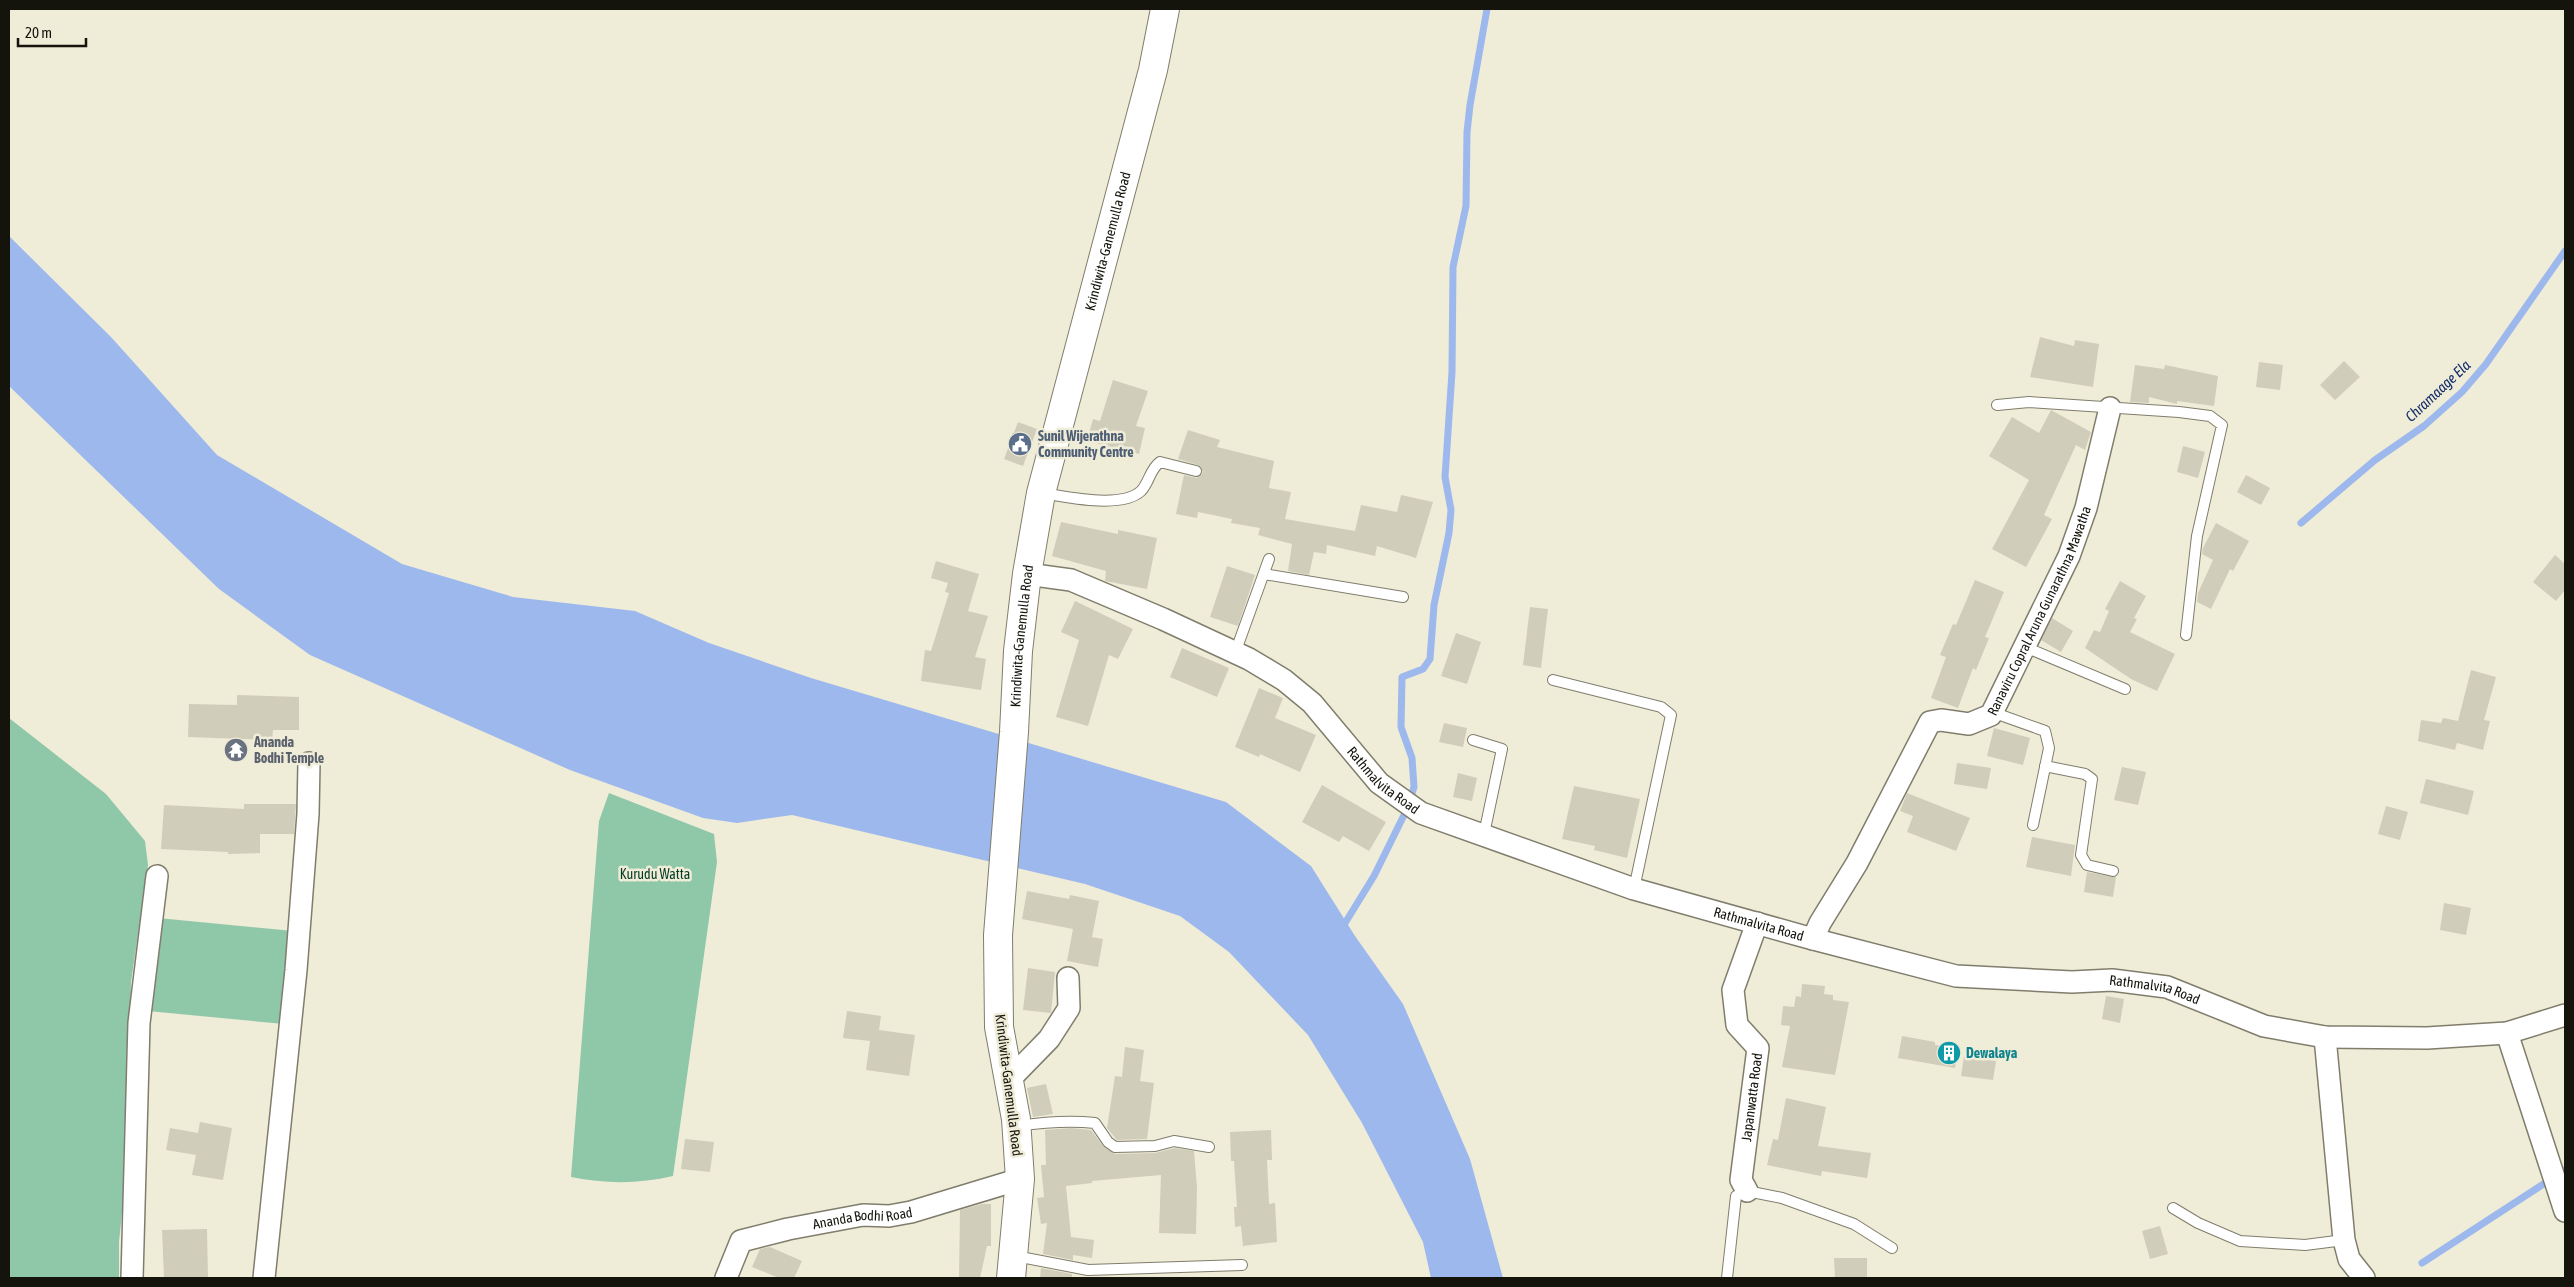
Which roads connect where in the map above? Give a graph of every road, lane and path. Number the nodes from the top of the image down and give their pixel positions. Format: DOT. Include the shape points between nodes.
graph roads {
  1 [pos="1165,9"];
  2 [pos="1997,405"];
  3 [pos="2110,408"];
  4 [pos="1196,471"];
  5 [pos="1042,493"];
  6 [pos="1269,559"];
  7 [pos="1028,574"];
  8 [pos="1264,574"];
  9 [pos="1403,597"];
  10 [pos="2186,635"];
  11 [pos="2025,647"];
  12 [pos="1235,653"];
  13 [pos="1554,680"];
  14 [pos="2126,689"];
  15 [pos="1992,712"];
  16 [pos="1473,740"];
  17 [pos="309,763"];
  18 [pos="2045,766"];
  19 [pos="2033,825"];
  20 [pos="1484,834"];
  21 [pos="2113,870"];
  22 [pos="157,876"];
  23 [pos="1634,888"];
  24 [pos="1757,923"];
  25 [pos="1813,939"];
  26 [pos="1068,978"];
  27 [pos="2565,1015"];
  28 [pos="2507,1033"];
  29 [pos="2326,1037"];
  30 [pos="1009,1080"];
  31 [pos="1017,1126"];
  32 [pos="1209,1147"];
  33 [pos="1020,1179"];
  34 [pos="1747,1191"];
  35 [pos="2173,1208"];
  36 [pos="2565,1211"];
  37 [pos="2344,1240"];
  38 [pos="1892,1248"];
  39 [pos="1242,1266"];
  40 [pos="1012,1267"];
  41 [pos="132,1278"];
  42 [pos="264,1278"];
  43 [pos="726,1278"];
  44 [pos="1727,1278"];
  45 [pos="2364,1278"];
  1 -- 5 [label="main road, Krindiwita-Ganemulla Road" via="1153,70"];
  2 -- 3 [label="lane" via="2029,402"];
  3 -- 10 [label="lane" via="2210,416 2222,425 2197,536"];
  3 -- 11 [label="street, Ranaviru Copral Aruna Gunarathna Mawatha" via="2086,508 2069,556"];
  4 -- 5 [label="lane" via="1160,462 1141,491 1127,498 1094,500"];
  5 -- 7 [label="main road, Krindiwita-Ganemulla Road"];
  6 -- 8 [label="lane"];
  7 -- 12 [label="street, Rathmalvita Road" via="1071,580"];
  7 -- 30 [label="main road, Krindiwita-Ganemulla Road" via="1018,651 998,935 999,1027"];
  8 -- 9 [label="lane"];
  8 -- 12 [label="lane"];
  11 -- 14 [label="lane"];
  11 -- 15 [label="street, Ranaviru Copral Aruna Gunarathna Mawatha"];
  12 -- 20 [label="street, Rathmalvita Road" via="1284,680 1312,703 1379,783 1412,808"];
  13 -- 23 [label="lane" via="1661,707 1671,716"];
  15 -- 18 [label="lane" via="2045,731 2049,748"];
  15 -- 25 [label="street, Ranaviru Copral Aruna Gunarathna Mawatha" via="1969,724 1941,720 1930,722 1857,863"];
  16 -- 20 [label="lane" via="1502,749"];
  17 -- 42 [label="street" via="296,970"];
  18 -- 19 [label="lane"];
  18 -- 21 [label="lane" via="2085,774 2092,780 2081,855 2087,865"];
  20 -- 23 [label="street, Rathmalvita Road"];
  22 -- 41 [label="street" via="139,1023"];
  23 -- 24 [label="street, Rathmalvita Road"];
  24 -- 25 [label="street, Rathmalvita Road"];
  24 -- 34 [label="street, Japanwatta Road" via="1733,990 1736,1025 1758,1048 1741,1180"];
  25 -- 29 [label="street, Rathmalvita Road" via="1956,976 2072,982 2112,980 2168,987 2264,1026"];
  26 -- 30 [label="street" via="1069,1008 1049,1039"];
  27 -- 28 [label="street, Rathmalvita Road"];
  28 -- 29 [label="street, Rathmalvita Road" via="2427,1038"];
  28 -- 36 [label="street"];
  29 -- 37 [label="street"];
  30 -- 31 [label="main road, Krindiwita-Ganemulla Road"];
  31 -- 32 [label="lane" via="1058,1120 1079,1121 1095,1123 1115,1148 1155,1146 1174,1141"];
  31 -- 33 [label="main road, Krindiwita-Ganemulla Road"];
  33 -- 40 [label="main road, Krindiwita-Ganemulla Road"];
  33 -- 43 [label="street, Ananda Bodhi Road" via="910,1212 889,1216 864,1215 788,1228 741,1241"];
  34 -- 38 [label="lane" via="1782,1198 1854,1224"];
  34 -- 44 [label="lane" via="1736,1196"];
  35 -- 37 [label="lane" via="2240,1242 2305,1245"];
  37 -- 45 [label="street" via="2349,1259"];
  39 -- 40 [label="lane" via="1088,1270"];
}
